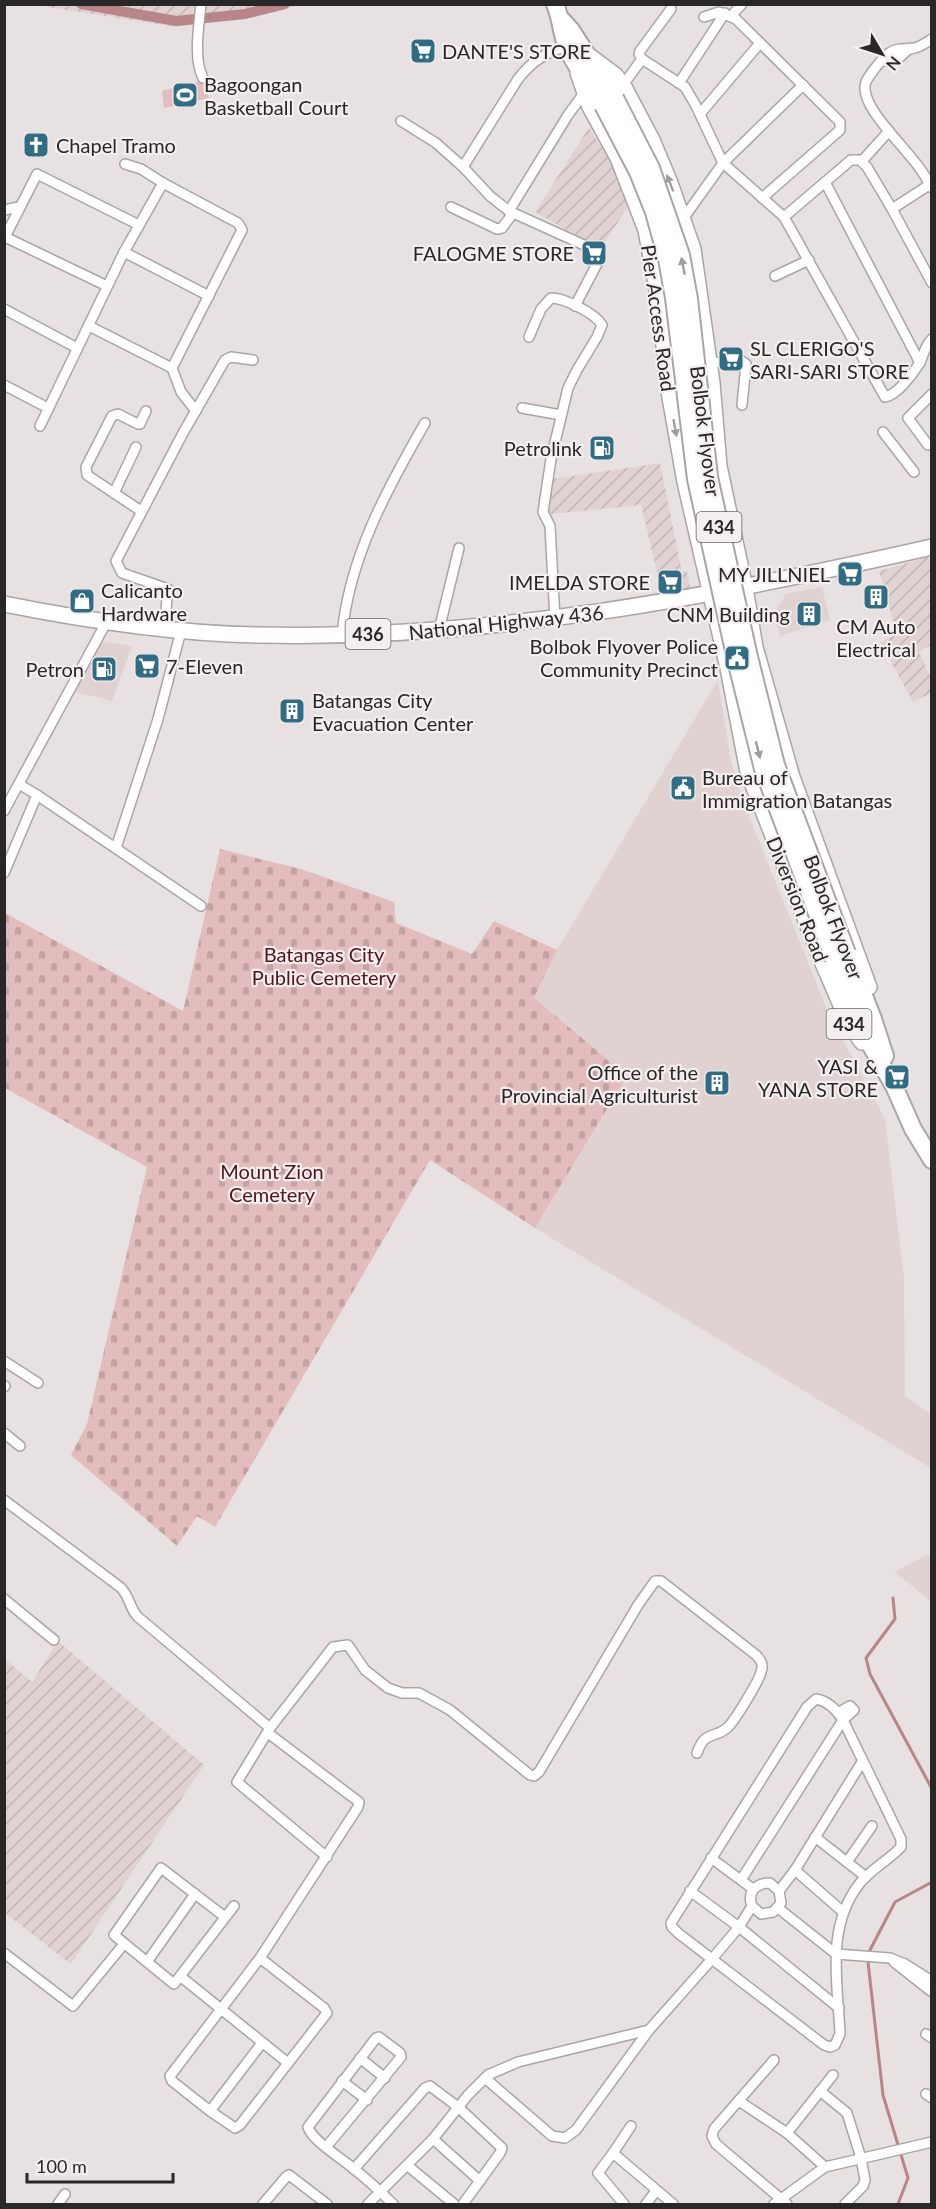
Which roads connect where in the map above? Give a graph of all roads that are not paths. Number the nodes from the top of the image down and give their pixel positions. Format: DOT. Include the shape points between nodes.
graph roads {
  1 [pos="201,4"];
  2 [pos="742,4"];
  3 [pos="671,9"];
  4 [pos="558,12"];
  5 [pos="728,15"];
  6 [pos="704,17"];
  7 [pos="932,39"];
  8 [pos="760,43"];
  9 [pos="576,53"];
  10 [pos="642,59"];
  11 [pos="203,78"];
  12 [pos="679,83"];
  13 [pos="803,85"];
  14 [pos="584,93"];
  15 [pos="614,96"];
  16 [pos="700,114"];
  17 [pos="401,121"];
  18 [pos="889,131"];
  19 [pos="862,161"];
  20 [pos="723,163"];
  21 [pos="124,164"];
  22 [pos="463,167"];
  23 [pos="825,182"];
  24 [pos="162,183"];
  25 [pos="931,185"];
  26 [pos="762,198"];
  27 [pos="19,207"];
  28 [pos="451,207"];
  29 [pos="892,209"];
  30 [pos="4,210"];
  31 [pos="511,212"];
  32 [pos="784,217"];
  33 [pos="683,219"];
  34 [pos="139,225"];
  35 [pos="5,238"];
  36 [pos="124,252"];
  37 [pos="932,259"];
  38 [pos="808,260"];
  39 [pos="921,264"];
  40 [pos="775,276"];
  41 [pos="932,283"];
  42 [pos="107,286"];
  43 [pos="209,296"];
  44 [pos="575,306"];
  45 [pos="4,309"];
  46 [pos="89,326"];
  47 [pos="529,337"];
  48 [pos="930,344"];
  49 [pos="77,348"];
  50 [pos="253,360"];
  51 [pos="709,363"];
  52 [pos="920,363"];
  53 [pos="172,368"];
  54 [pos="4,385"];
  55 [pos="932,394"];
  56 [pos="742,405"];
  57 [pos="48,408"];
  58 [pos="522,408"];
  59 [pos="146,411"];
  60 [pos="196,411"];
  61 [pos="561,415"];
  62 [pos="425,423"];
  63 [pos="40,426"];
  64 [pos="883,432"];
  65 [pos="928,445"];
  66 [pos="136,447"];
  67 [pos="914,472"];
  68 [pos="114,493"];
  69 [pos="141,511"];
  70 [pos="459,548"];
  71 [pos="930,551"];
  72 [pos="745,588"];
  73 [pos="710,594"];
  74 [pos="4,604"];
  75 [pos="555,620"];
  76 [pos="107,621"];
  77 [pos="165,629"];
  78 [pos="439,630"];
  79 [pos="181,631"];
  80 [pos="342,635"];
  81 [pos="19,784"];
  82 [pos="38,795"];
  83 [pos="4,811"];
  84 [pos="116,848"];
  85 [pos="4,873"];
  86 [pos="201,906"];
  87 [pos="894,1086"];
  88 [pos="932,1160"];
  89 [pos="4,1361"];
  90 [pos="38,1383"];
  91 [pos="4,1433"];
  92 [pos="20,1446"];
  93 [pos="4,1500"];
  94 [pos="4,1599"];
  95 [pos="54,1640"];
  96 [pos="841,1716"];
  97 [pos="269,1731"];
  98 [pos="697,1753"];
  99 [pos="862,1762"];
  100 [pos="872,1826"];
  101 [pos="815,1837"];
  102 [pos="327,1857"];
  103 [pos="711,1858"];
  104 [pos="846,1862"];
  105 [pos="795,1870"];
  106 [pos="866,1877"];
  107 [pos="741,1880"];
  108 [pos="753,1889"];
  109 [pos="690,1891"];
  110 [pos="779,1891"];
  111 [pos="195,1894"];
  112 [pos="234,1906"];
  113 [pos="752,1906"];
  114 [pos="778,1908"];
  115 [pos="843,1912"];
  116 [pos="225,1917"];
  117 [pos="739,1927"];
  118 [pos="124,1944"];
  119 [pos="4,1953"];
  120 [pos="836,1954"];
  121 [pos="260,1958"];
  122 [pos="890,1958"];
  123 [pos="712,1959"];
  124 [pos="147,1962"];
  125 [pos="180,1976"];
  126 [pos="932,1981"];
  127 [pos="932,1992"];
  128 [pos="839,2008"];
  129 [pos="221,2010"];
  130 [pos="649,2030"];
  131 [pos="262,2043"];
  132 [pos="360,2058"];
  133 [pos="774,2060"];
  134 [pos="288,2063"];
  135 [pos="833,2074"];
  136 [pos="384,2078"];
  137 [pos="485,2078"];
  138 [pos="342,2080"];
  139 [pos="820,2091"];
  140 [pos="367,2100"];
  141 [pos="739,2101"];
  142 [pos="458,2107"];
  143 [pos="210,2111"];
  144 [pos="631,2126"];
  145 [pos="787,2133"];
  146 [pos="434,2139"];
  147 [pos="932,2142"];
  148 [pos="326,2147"];
  149 [pos="613,2153"];
  150 [pos="861,2158"];
  151 [pos="408,2166"];
  152 [pos="825,2167"];
  153 [pos="354,2169"];
  154 [pos="480,2181"];
  155 [pos="656,2191"];
  156 [pos="380,2192"];
  157 [pos="65,2194"];
  158 [pos="781,2203"];
  159 [pos="59,2204"];
  160 [pos="263,2205"];
  161 [pos="327,2205"];
  162 [pos="368,2205"];
  163 [pos="393,2205"];
  164 [pos="454,2205"];
  165 [pos="463,2205"];
  166 [pos="624,2205"];
  167 [pos="646,2205"];
  168 [pos="673,2205"];
  169 [pos="845,2205"];
  1 -- 11 [label="street" via="197,54"];
  2 -- 5 [label="street"];
  3 -- 10 [label="street" via="640,51"];
  4 -- 9 [label="highway, Pier Access Road / 434" via="562,30"];
  5 -- 6 [label="street" via="714,12"];
  5 -- 8 [label="street"];
  5 -- 12 [label="street"];
  7 -- 18 [label="street" via="900,57 880,62 866,82 865,93 872,109"];
  8 -- 13 [label="street"];
  8 -- 16 [label="street"];
  9 -- 14 [label="main road, Pier Access Road / 434"];
  9 -- 15 [label="highway, Bolbok Flyover / 434"];
  9 -- 22 [label="street" via="543,55 528,66"];
  10 -- 12 [label="street"];
  10 -- 15 [label="street"];
  12 -- 16 [label="street" via="689,92"];
  13 -- 20 [label="street"];
  13 -- 26 [label="street" via="840,122 840,129"];
  14 -- 31 [label="street"];
  14 -- 73 [label="main road, Pier Access Road / 434, one-way" via="618,158 646,230 681,461"];
  33 -- 15 [label="main road, Pier Access Road / 434, one-way" via="652,140"];
  15 -- 87 [label="highway, Bolbok Flyover / 434, bridge" via="651,168 681,255 709,477 776,765 840,956 873,1018"];
  16 -- 20 [label="street"];
  17 -- 22 [label="street"];
  18 -- 19 [label="street"];
  18 -- 25 [label="street"];
  19 -- 23 [label="street" via="851,160"];
  19 -- 29 [label="street"];
  20 -- 26 [label="street"];
  20 -- 33 [label="street"];
  21 -- 24 [label="street" via="141,169"];
  22 -- 31 [label="street"];
  23 -- 32 [label="street"];
  23 -- 52 [label="street"];
  24 -- 34 [label="street"];
  24 -- 43 [label="street" via="241,226"];
  25 -- 29 [label="street"];
  26 -- 32 [label="street"];
  27 -- 30 [label="street"];
  27 -- 34 [label="street" via="37,174"];
  27 -- 35 [label="street"];
  28 -- 31 [label="street" via="497,229 502,228"];
  29 -- 39 [label="street"];
  31 -- 44 [label="street" via="599,254"];
  32 -- 38 [label="street"];
  33 -- 51 [label="main road, Pier Access Road / 434" via="698,274"];
  34 -- 36 [label="street"];
  35 -- 42 [label="street"];
  36 -- 42 [label="street"];
  36 -- 43 [label="street"];
  37 -- 39 [label="street"];
  38 -- 40 [label="street"];
  38 -- 52 [label="street" via="882,395 892,394"];
  39 -- 41 [label="street"];
  42 -- 46 [label="street"];
  43 -- 53 [label="street"];
  44 -- 47 [label="street" via="555,298 547,300"];
  44 -- 61 [label="street" via="602,325 572,378"];
  45 -- 49 [label="street"];
  46 -- 49 [label="street"];
  46 -- 53 [label="street"];
  48 -- 52 [label="street"];
  49 -- 57 [label="street"];
  50 -- 60 [label="street" via="225,360"];
  51 -- 56 [label="street" via="740,360 746,364"];
  51 -- 72 [label="main road, Pier Access Road / 434" via="719,466"];
  53 -- 60 [label="street" via="181,392"];
  54 -- 57 [label="street"];
  55 -- 65 [label="street" via="908,418"];
  57 -- 63 [label="street"];
  58 -- 61 [label="street"];
  59 -- 68 [label="street" via="138,424 118,414 112,416 86,467 87,476"];
  60 -- 69 [label="street"];
  61 -- 75 [label="street" via="543,512 550,526"];
  62 -- 80 [label="street" via="365,538 346,601"];
  64 -- 67 [label="street"];
  66 -- 68 [label="street"];
  68 -- 69 [label="street"];
  69 -- 77 [label="street" via="116,564 122,573 168,589"];
  70 -- 78 [label="street"];
  71 -- 72 [label="main road, National Highway 436 / 436"];
  72 -- 73 [label="main road, National Highway 436 / 436"];
  72 -- 87 [label="main road, Diversion Road / 434" via="755,647 792,777 878,1013"];
  73 -- 75 [label="main road, National Highway 436 / 436"];
  73 -- 87 [label="main road, Diversion Road / 434" via="748,772 849,1024"];
  74 -- 76 [label="main road, National Highway 436 / 436"];
  75 -- 78 [label="main road, National Highway 436 / 436"];
  76 -- 77 [label="main road, National Highway 436 / 436"];
  76 -- 81 [label="street"];
  77 -- 79 [label="main road, National Highway 436 / 436"];
  78 -- 80 [label="main road, National Highway 436 / 436"];
  79 -- 80 [label="main road, National Highway 436 / 436"];
  79 -- 84 [label="street"];
  81 -- 82 [label="street"];
  81 -- 83 [label="street"];
  82 -- 84 [label="street"];
  82 -- 85 [label="street"];
  84 -- 86 [label="street"];
  87 -- 88 [label="highway, Diversion Road / 434"];
  89 -- 90 [label="street"];
  91 -- 92 [label="street"];
  93 -- 97 [label="street" via="120,1587 138,1617"];
  94 -- 95 [label="street"];
  96 -- 99 [label="street"];
  96 -- 103 [label="street" via="824,1701 816,1699 810,1703"];
  96 -- 107 [label="street"];
  97 -- 98 [label="street" via="333,1647 348,1645 365,1670 388,1688 419,1693 450,1710 534,1776 651,1584 661,1581 761,1662 761,1672 732,1722 708,1736"];
  97 -- 102 [label="street" via="237,1782"];
  97 -- 102 [label="street" via="359,1802"];
  99 -- 101 [label="street"];
  99 -- 106 [label="street" via="901,1839 901,1847"];
  100 -- 104 [label="street"];
  101 -- 104 [label="street"];
  101 -- 105 [label="street"];
  102 -- 121 [label="street"];
  103 -- 107 [label="street"];
  103 -- 109 [label="street"];
  104 -- 106 [label="street"];
  105 -- 110 [label="street"];
  105 -- 115 [label="street"];
  106 -- 115 [label="street"];
  107 -- 108 [label="street"];
  108 -- 110 [label="street" via="770,1883"];
  108 -- 113 [label="street"];
  109 -- 117 [label="street"];
  109 -- 123 [label="street" via="672,1918 672,1927"];
  110 -- 114 [label="street"];
  111 -- 116 [label="street"];
  111 -- 118 [label="street" via="161,1868 114,1935"];
  111 -- 124 [label="street"];
  112 -- 116 [label="street"];
  113 -- 114 [label="street" via="768,1914"];
  113 -- 117 [label="street"];
  114 -- 120 [label="street"];
  115 -- 120 [label="street"];
  116 -- 125 [label="street"];
  117 -- 123 [label="street"];
  117 -- 128 [label="street"];
  118 -- 119 [label="street" via="73,2006"];
  118 -- 124 [label="street"];
  120 -- 122 [label="street"];
  120 -- 128 [label="street"];
  121 -- 129 [label="street"];
  121 -- 134 [label="street" via="327,2013"];
  122 -- 126 [label="street"];
  122 -- 127 [label="street"];
  123 -- 128 [label="street" via="824,2045 835,2045 839,2040"];
  123 -- 130 [label="street"];
  124 -- 125 [label="street" via="174,1984"];
  125 -- 129 [label="street"];
  129 -- 131 [label="street"];
  129 -- 143 [label="street" via="170,2076"];
  130 -- 137 [label="street" via="518,2062"];
  130 -- 137 [label="street" via="576,2130 565,2138 552,2136"];
  131 -- 134 [label="street"];
  131 -- 143 [label="street"];
  132 -- 136 [label="street"];
  132 -- 136 [label="street" via="379,2037 400,2054 400,2061"];
  132 -- 138 [label="street"];
  133 -- 141 [label="street"];
  134 -- 143 [label="street" via="240,2125 235,2128"];
  135 -- 139 [label="street"];
  136 -- 140 [label="street"];
  137 -- 142 [label="street"];
  138 -- 140 [label="street"];
  138 -- 148 [label="street" via="308,2127"];
  139 -- 145 [label="street"];
  139 -- 150 [label="street" via="847,2113"];
  140 -- 148 [label="street"];
  141 -- 145 [label="street"];
  141 -- 158 [label="street" via="712,2136"];
  142 -- 146 [label="street"];
  142 -- 153 [label="street" via="435,2088 425,2088"];
  142 -- 154 [label="street" via="502,2148"];
  144 -- 149 [label="street"];
  145 -- 152 [label="street"];
  146 -- 151 [label="street"];
  146 -- 154 [label="street"];
  147 -- 150 [label="street"];
  148 -- 153 [label="street"];
  149 -- 155 [label="street"];
  149 -- 166 [label="street" via="598,2173"];
  150 -- 152 [label="street"];
  150 -- 169 [label="street" via="863,2186"];
  151 -- 156 [label="street"];
  151 -- 164 [label="street"];
  152 -- 158 [label="street"];
  153 -- 156 [label="street"];
  154 -- 165 [label="street"];
  155 -- 167 [label="street"];
  155 -- 168 [label="street"];
  156 -- 162 [label="street"];
  156 -- 163 [label="street"];
  157 -- 159 [label="street"];
  160 -- 161 [label="street" via="290,2175"];
}
